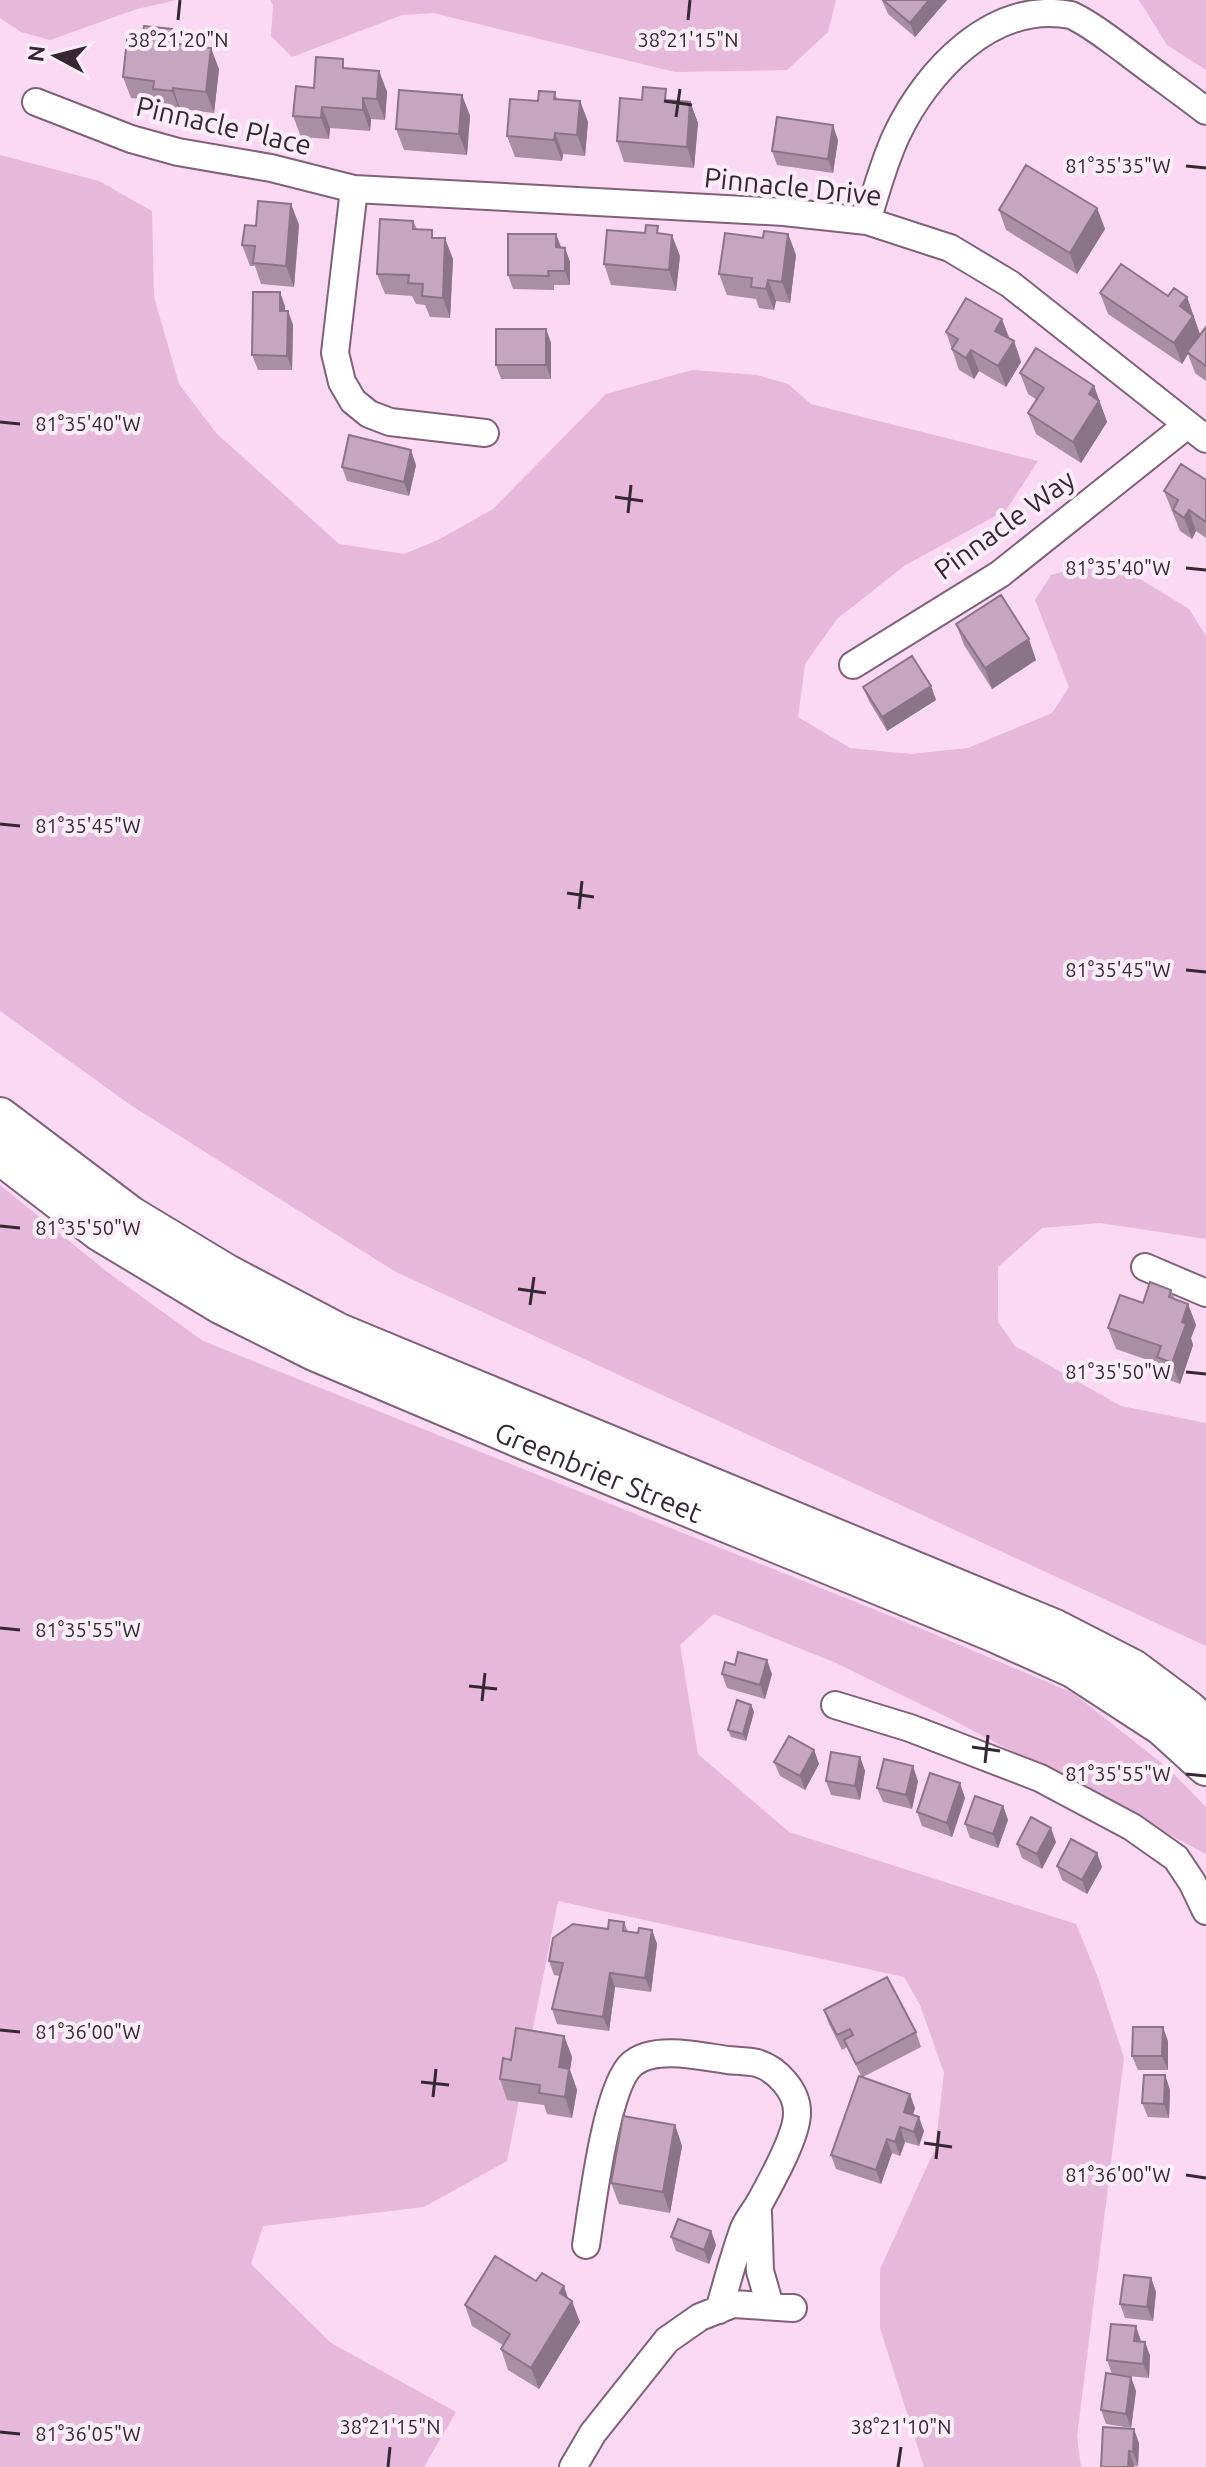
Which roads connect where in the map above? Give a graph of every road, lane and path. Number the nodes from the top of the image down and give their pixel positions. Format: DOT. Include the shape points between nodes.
graph roads {
  1 [pos="36,102"];
  2 [pos="1206,111"];
  3 [pos="354,189"];
  4 [pos="867,221"];
  5 [pos="1196,432"];
  6 [pos="485,433"];
  7 [pos="853,665"];
  8 [pos="0,1116"];
  9 [pos="0,1156"];
  10 [pos="1145,1267"];
  11 [pos="1206,1293"];
  12 [pos="835,1705"];
  13 [pos="1206,1726"];
  14 [pos="1206,1767"];
  15 [pos="1206,1911"];
  16 [pos="759,2205"];
  17 [pos="586,2245"];
  18 [pos="719,2310"];
  19 [pos="573,2467"];
  1 -- 3 [label="street, Pinnacle Place" via="178,152"];
  2 -- 4 [label="street" via="1070,15 1042,8 1011,11 979,26 921,89 895,136"];
  3 -- 4 [label="street, Pinnacle Drive"];
  3 -- 6 [label="street" via="335,353 342,382 353,401 390,422"];
  4 -- 5 [label="street, Pinnacle Drive" via="950,248 1010,284"];
  5 -- 7 [label="street, Pinnacle Way" via="1000,574"];
  8 -- 13 [label="main road, Greenbrier Street" via="131,1215 339,1332 1055,1628 1133,1668"];
  9 -- 14 [label="main road, Greenbrier Street" via="99,1232 222,1306 314,1352 1073,1669 1162,1727"];
  10 -- 11 [label="street"];
  12 -- 15 [label="street" via="1040,1778 1132,1827 1176,1858"];
  16 -- 17 [label="street" via="793,2134 797,2113 786,2083 758,2064 678,2053 649,2055 621,2076"];
  16 -- 18 [label="street" via="745,2225"];
  16 -- 18 [label="street" via="760,2271 782,2307 733,2304"];
  18 -- 19 [label="street" via="667,2340 593,2433"];
}
